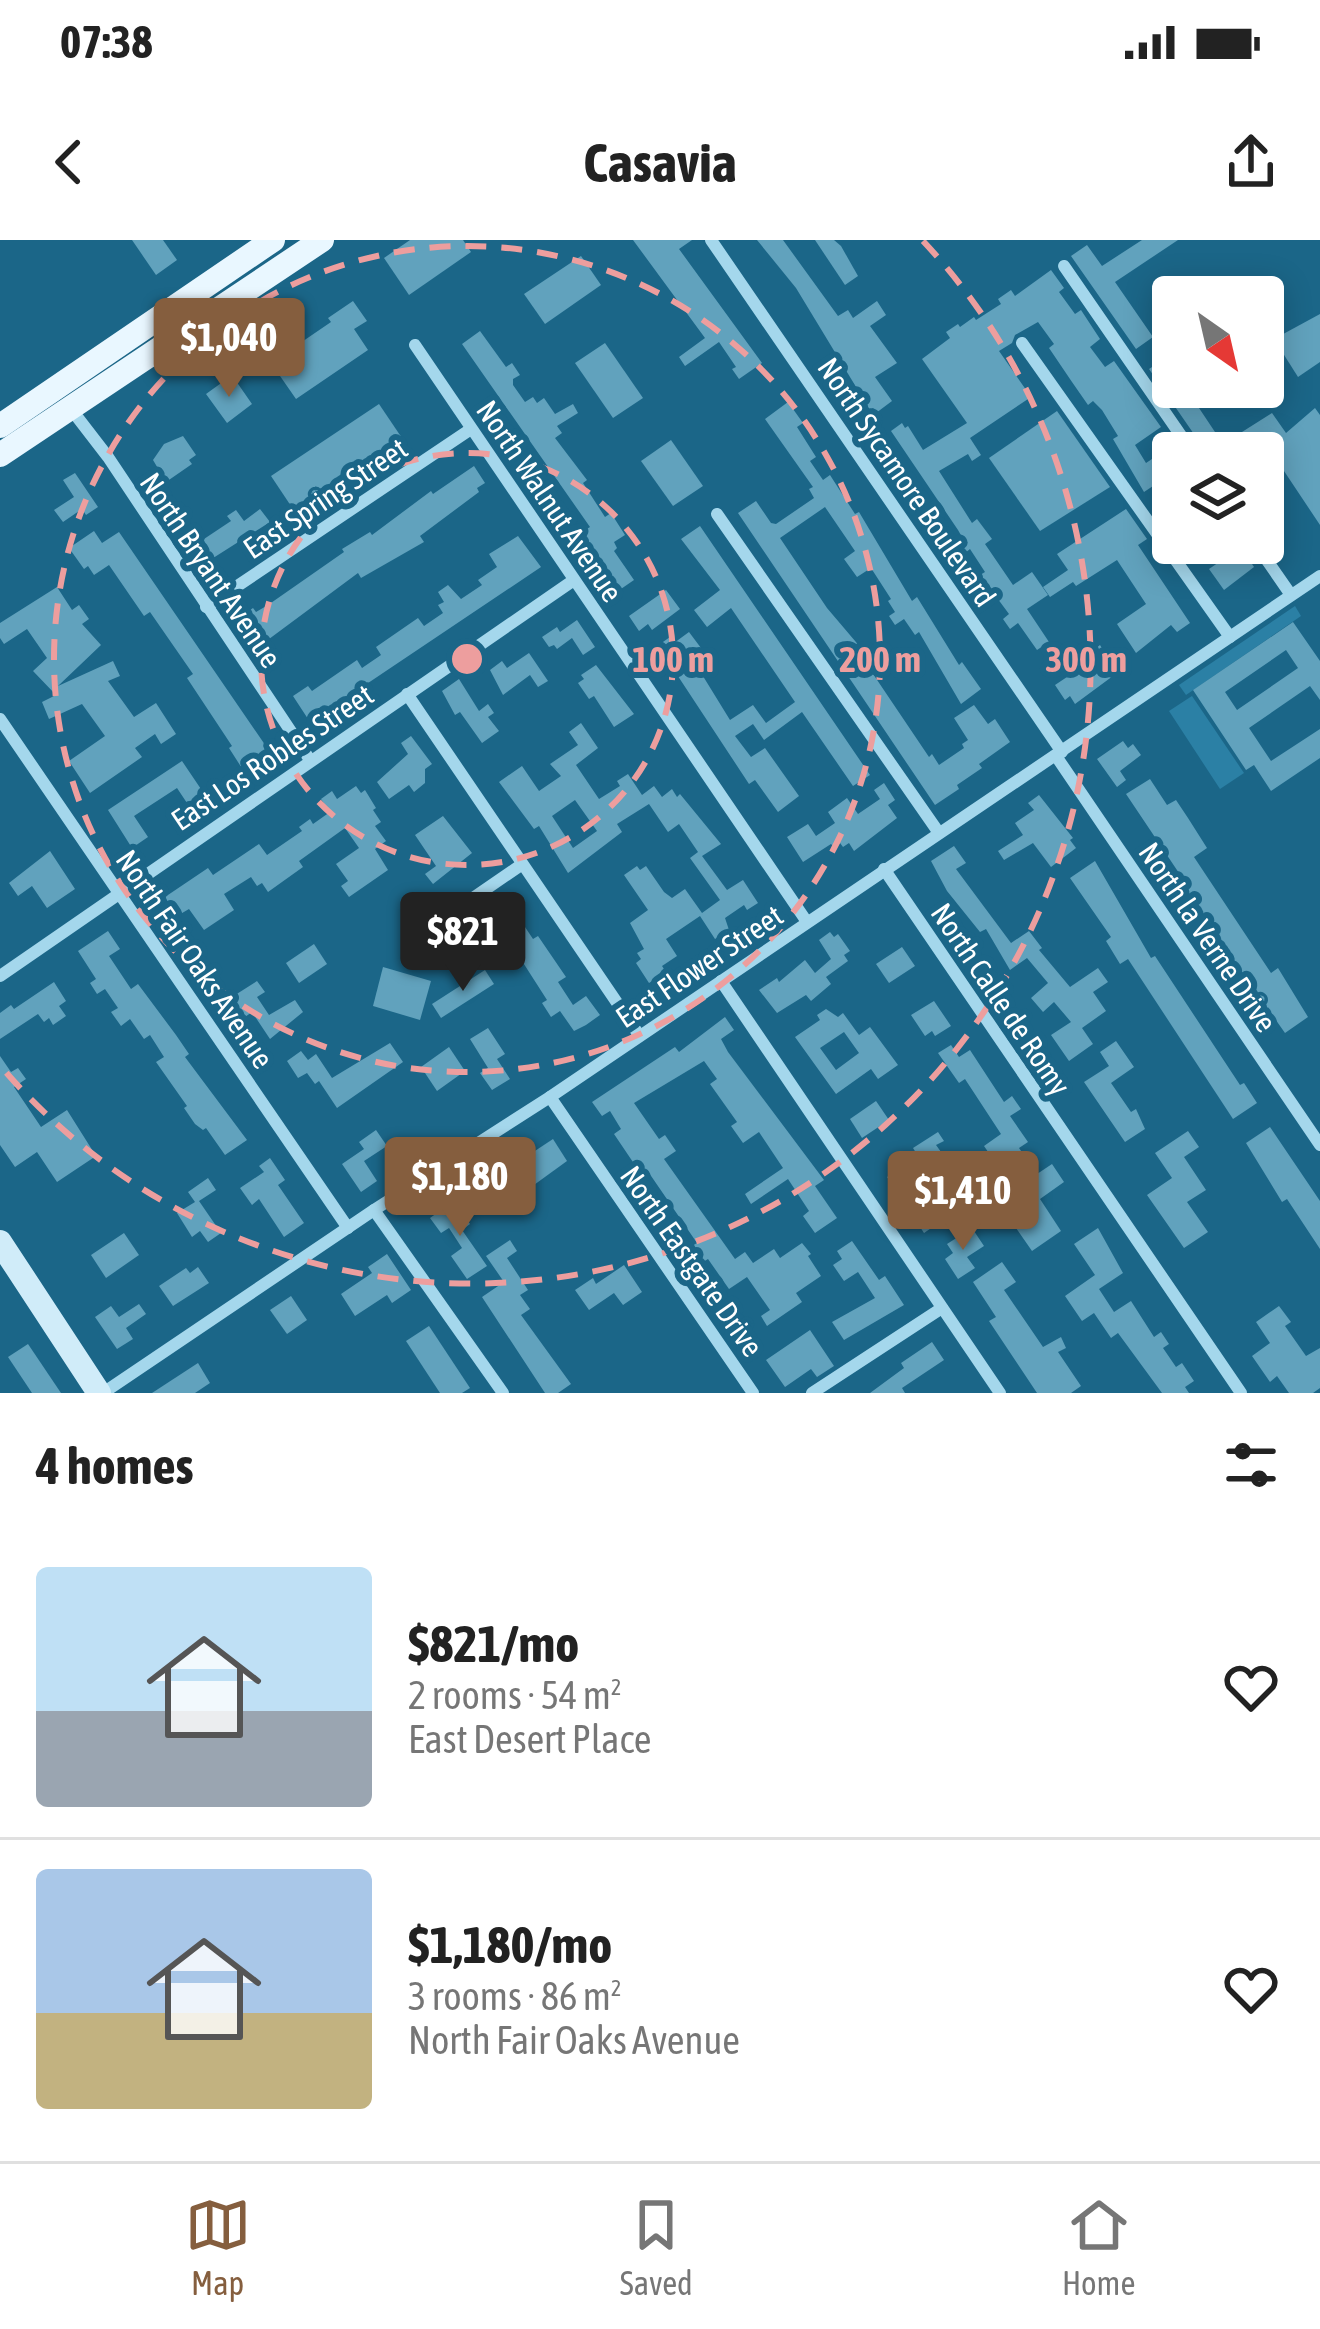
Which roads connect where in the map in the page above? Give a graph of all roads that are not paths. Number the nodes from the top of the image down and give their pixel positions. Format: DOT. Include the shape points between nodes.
graph roads {
  1 [pos="273,240"];
  2 [pos="322,240"];
  3 [pos="711,240"];
  4 [pos="1064,266"];
  5 [pos="1022,343"];
  6 [pos="415,345"];
  7 [pos="70,408"];
  8 [pos="0,426"];
  9 [pos="471,429"];
  10 [pos="1179,432"];
  11 [pos="0,455"];
  12 [pos="717,514"];
  13 [pos="1270,564"];
  14 [pos="1320,576"];
  15 [pos="574,580"];
  16 [pos="1292,596"];
  17 [pos="206,608"];
  18 [pos="1230,637"];
  19 [pos="407,694"];
  20 [pos="0,719"];
  21 [pos="1059,754"];
  22 [pos="310,760"];
  23 [pos="939,833"];
  24 [pos="521,865"];
  25 [pos="884,869"];
  26 [pos="121,892"];
  27 [pos="807,922"];
  28 [pos="428,929"];
  29 [pos="0,976"];
  30 [pos="721,981"];
  31 [pos="639,1035"];
  32 [pos="550,1097"];
  33 [pos="1320,1145"];
  34 [pos="374,1210"];
  35 [pos="348,1228"];
  36 [pos="0,1242"];
  37 [pos="942,1308"];
  38 [pos="101,1393"];
  39 [pos="503,1393"];
  40 [pos="753,1393"];
  41 [pos="812,1393"];
  42 [pos="1000,1393"];
  43 [pos="1241,1393"];
  1 -- 8 [label="main road"];
  2 -- 7 [label="main road"];
  3 -- 21 [label="street, North Sycamore Boulevard"];
  4 -- 10 [label="street"];
  5 -- 18 [label="street"];
  6 -- 9 [label="street, North Walnut Avenue"];
  7 -- 11 [label="main road"];
  7 -- 17 [label="street, North Bryant Avenue"];
  9 -- 15 [label="street, North Walnut Avenue"];
  9 -- 17 [label="street, East Spring Street"];
  12 -- 23 [label="street"];
  13 -- 16 [label="street"];
  14 -- 16 [label="street, East Flower Street"];
  15 -- 19 [label="street, East Los Robles Street"];
  15 -- 27 [label="street, North Walnut Avenue"];
  16 -- 18 [label="street, East Flower Street"];
  17 -- 22 [label="street, North Bryant Avenue"];
  18 -- 21 [label="street, East Flower Street"];
  19 -- 22 [label="street, East Los Robles Street"];
  19 -- 24 [label="street"];
  20 -- 26 [label="street, North Fair Oaks Avenue"];
  21 -- 23 [label="street, East Flower Street"];
  21 -- 33 [label="street, North la Verne Drive"];
  22 -- 26 [label="street, East Los Robles Street"];
  23 -- 25 [label="street, East Flower Street"];
  24 -- 28 [label="street"];
  24 -- 31 [label="street"];
  25 -- 27 [label="street, East Flower Street"];
  25 -- 43 [label="street, North Calle de Romy"];
  26 -- 29 [label="street, East Los Robles Street"];
  26 -- 35 [label="street, North Fair Oaks Avenue"];
  27 -- 30 [label="street, East Flower Street"];
  30 -- 31 [label="street, East Flower Street"];
  30 -- 37 [label="street"];
  31 -- 32 [label="street, East Flower Street"];
  32 -- 34 [label="street, East Flower Street"];
  32 -- 40 [label="street, North Eastgate Drive"];
  34 -- 35 [label="street, East Flower Street"];
  34 -- 39 [label="street"];
  35 -- 38 [label="street, East Flower Street"];
  36 -- 38 [label="street"];
  37 -- 41 [label="street"];
  37 -- 42 [label="street"];
}
